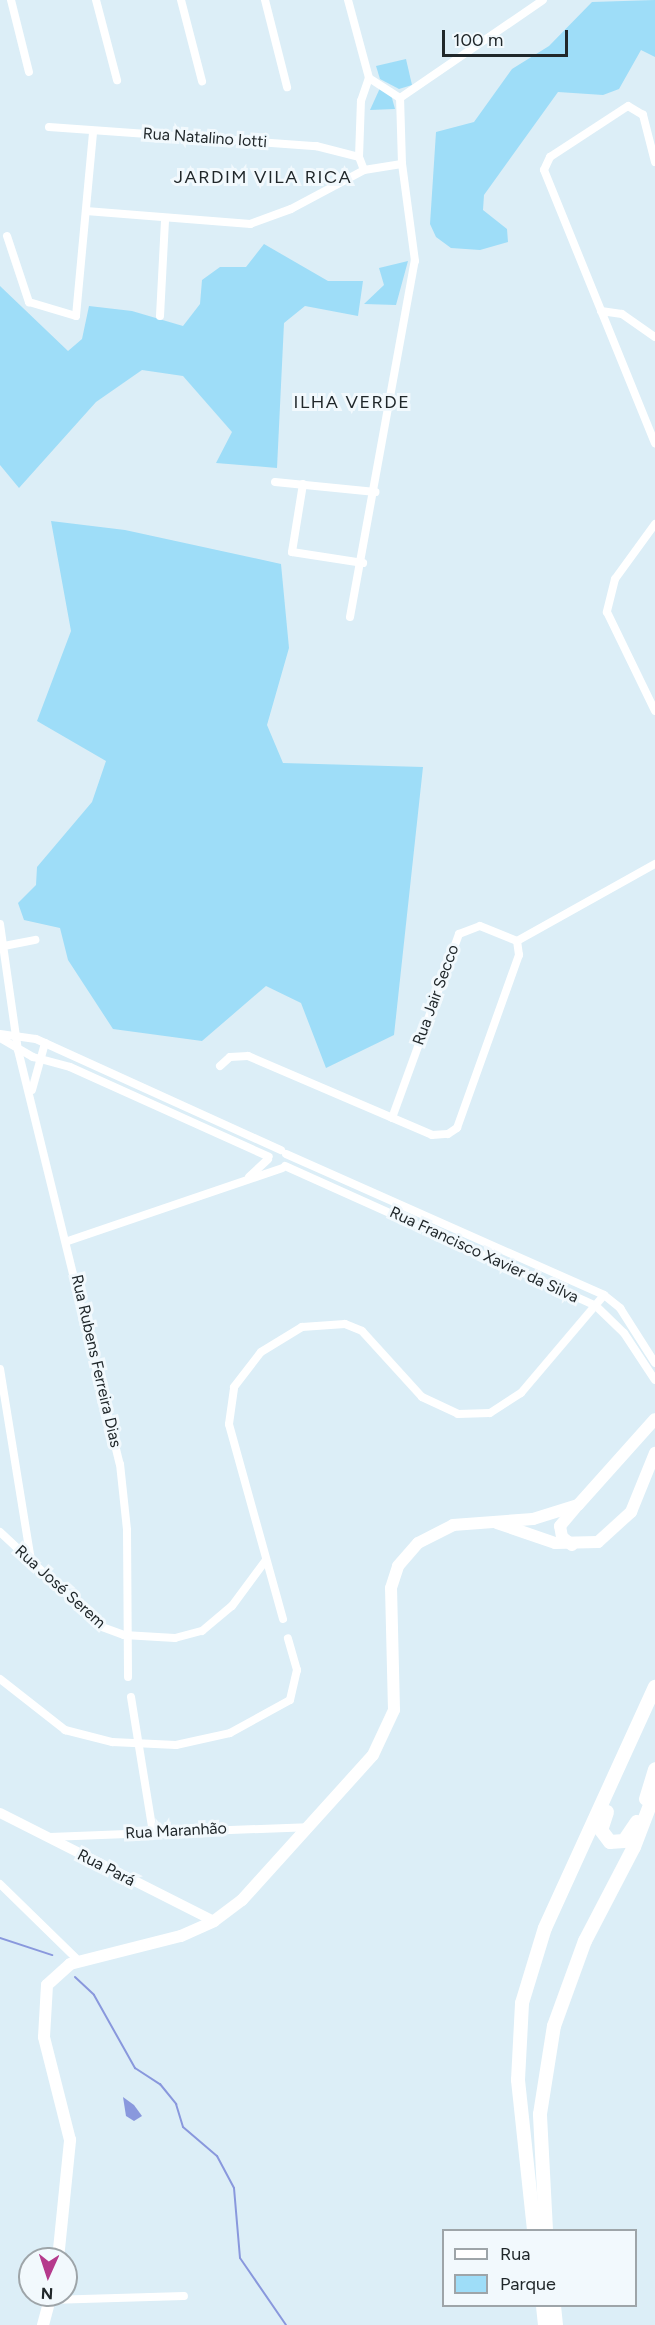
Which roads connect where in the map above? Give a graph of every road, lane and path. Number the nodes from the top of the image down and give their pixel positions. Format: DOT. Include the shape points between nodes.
graph roads {
  1 [pos="11,0"];
  2 [pos="96,0"];
  3 [pos="181,0"];
  4 [pos="265,0"];
  5 [pos="348,0"];
  6 [pos="543,0"];
  7 [pos="29,72"];
  8 [pos="369,78"];
  9 [pos="117,80"];
  10 [pos="202,81"];
  11 [pos="287,87"];
  12 [pos="400,98"];
  13 [pos="49,127"];
  14 [pos="93,131"];
  15 [pos="358,157"];
  16 [pos="655,162"];
  17 [pos="402,164"];
  18 [pos="364,170"];
  19 [pos="86,211"];
  20 [pos="165,219"];
  21 [pos="7,236"];
  22 [pos="601,311"];
  23 [pos="160,316"];
  24 [pos="655,337"];
  25 [pos="655,443"];
  26 [pos="275,482"];
  27 [pos="303,484"];
  28 [pos="376,492"];
  29 [pos="655,524"];
  30 [pos="363,563"];
  31 [pos="350,617"];
  32 [pos="655,711"];
  33 [pos="655,864"];
  34 [pos="0,924"];
  35 [pos="35,940"];
  36 [pos="517,941"];
  37 [pos="4,946"];
  38 [pos="16,1011"];
  39 [pos="16,1034"];
  40 [pos="0,1036"];
  41 [pos="27,1036"];
  42 [pos="45,1043"];
  43 [pos="18,1050"];
  44 [pos="40,1059"];
  45 [pos="220,1066"];
  46 [pos="32,1090"];
  47 [pos="392,1118"];
  48 [pos="255,1139"];
  49 [pos="250,1150"];
  50 [pos="284,1152"];
  51 [pos="268,1158"];
  52 [pos="283,1167"];
  53 [pos="246,1179"];
  54 [pos="68,1241"];
  55 [pos="604,1295"];
  56 [pos="596,1306"];
  57 [pos="645,1348"];
  58 [pos="655,1352"];
  59 [pos="655,1364"];
  60 [pos="0,1369"];
  61 [pos="653,1377"];
  62 [pos="655,1419"];
  63 [pos="655,1453"];
  64 [pos="578,1505"];
  65 [pos="493,1522"];
  66 [pos="0,1532"];
  67 [pos="572,1545"];
  68 [pos="266,1560"];
  69 [pos="31,1561"];
  70 [pos="283,1619"];
  71 [pos="124,1635"];
  72 [pos="288,1638"];
  73 [pos="128,1677"];
  74 [pos="0,1679"];
  75 [pos="655,1687"];
  76 [pos="131,1697"];
  77 [pos="655,1704"];
  78 [pos="139,1746"];
  79 [pos="655,1769"];
  80 [pos="655,1792"];
  81 [pos="0,1813"];
  82 [pos="307,1827"];
  83 [pos="153,1833"];
  84 [pos="46,1838"];
  85 [pos="0,1884"];
  86 [pos="214,1921"];
  87 [pos="79,1961"];
  88 [pos="534,2229"];
  89 [pos="546,2229"];
  90 [pos="59,2247"];
  91 [pos="184,2296"];
  92 [pos="78,2298"];
  93 [pos="48,2307"];
  94 [pos="543,2307"];
  95 [pos="554,2307"];
  96 [pos="43,2325"];
  97 [pos="545,2325"];
  98 [pos="556,2325"];
  1 -- 7 [label="street"];
  2 -- 9 [label="street"];
  3 -- 10 [label="street"];
  4 -- 11 [label="street"];
  5 -- 8 [label="street"];
  6 -- 12 [label="street"];
  8 -- 12 [label="street"];
  8 -- 15 [label="street" via="361,101"];
  12 -- 17 [label="street"];
  13 -- 14 [label="street, Rua Natalino Iotti"];
  14 -- 15 [label="street, Rua Natalino Iotti" via="316,146"];
  14 -- 19 [label="street"];
  15 -- 18 [label="street"];
  16 -- 22 [label="street" via="639,108 628,106 550,157 544,170"];
  17 -- 18 [label="street"];
  17 -- 28 [label="street" via="415,261"];
  18 -- 20 [label="street" via="266,221 224,225"];
  19 -- 20 [label="street"];
  19 -- 21 [label="street" via="76,316 29,302"];
  20 -- 23 [label="street"];
  22 -- 24 [label="street" via="622,314"];
  22 -- 25 [label="street"];
  26 -- 27 [label="street"];
  27 -- 28 [label="street"];
  27 -- 30 [label="street" via="292,552"];
  28 -- 30 [label="street"];
  29 -- 32 [label="street" via="615,579 606,612"];
  30 -- 31 [label="street"];
  33 -- 36 [label="street"];
  34 -- 37 [label="street"];
  35 -- 37 [label="street"];
  36 -- 47 [label="street, Rua Jair Secco" via="480,926 459,934"];
  36 -- 47 [label="street" via="519,955 457,1128 437,1136"];
  37 -- 38 [label="street"];
  38 -- 39 [label="street"];
  38 -- 41 [label="street"];
  39 -- 40 [label="street, Rua Francisco Xavier da Silva"];
  39 -- 41 [label="street, Rua Francisco Xavier da Silva"];
  39 -- 43 [label="street, Rua Rubens Ferreira Dias"];
  40 -- 43 [label="street"];
  41 -- 42 [label="street, Rua Francisco Xavier da Silva"];
  42 -- 44 [label="street"];
  42 -- 48 [label="street, Rua Francisco Xavier da Silva"];
  43 -- 44 [label="street"];
  43 -- 46 [label="street, Rua Rubens Ferreira Dias"];
  44 -- 46 [label="street"];
  44 -- 49 [label="street"];
  45 -- 47 [label="street" via="230,1057 248,1056"];
  46 -- 54 [label="street, Rua Rubens Ferreira Dias"];
  48 -- 49 [label="street"];
  48 -- 50 [label="street, Rua Francisco Xavier da Silva"];
  49 -- 51 [label="street"];
  50 -- 51 [label="street"];
  50 -- 52 [label="street"];
  50 -- 55 [label="street, Rua Francisco Xavier da Silva"];
  51 -- 52 [label="street, Rua Francisco Xavier da Silva"];
  51 -- 53 [label="street"];
  52 -- 53 [label="street"];
  52 -- 56 [label="street, Rua Francisco Xavier da Silva"];
  53 -- 54 [label="street"];
  54 -- 71 [label="street, Rua Rubens Ferreira Dias" via="126,1495"];
  55 -- 56 [label="street"];
  55 -- 57 [label="street, Rua Francisco Xavier da Silva" via="620,1308"];
  56 -- 61 [label="street, Rua Francisco Xavier da Silva" via="624,1333"];
  56 -- 68 [label="street" via="517,1397 490,1413 458,1414 436,1405 362,1332 345,1324 302,1327 261,1352 234,1387 229,1424"];
  57 -- 58 [label="street"];
  57 -- 59 [label="street, Rua Francisco Xavier da Silva"];
  59 -- 61 [label="street"];
  60 -- 69 [label="street"];
  62 -- 64 [label="main road"];
  63 -- 67 [label="main road" via="622,1524 598,1542"];
  64 -- 65 [label="main road" via="533,1519"];
  64 -- 67 [label="main road" via="560,1526 562,1537"];
  65 -- 67 [label="main road"];
  65 -- 82 [label="main road" via="436,1531 402,1561 389,1602 395,1690 388,1729 373,1755"];
  66 -- 69 [label="street, Rua José Serem"];
  68 -- 70 [label="street"];
  68 -- 71 [label="street" via="232,1606 202,1631 175,1638"];
  69 -- 71 [label="street, Rua José Serem" via="102,1628"];
  71 -- 73 [label="street, Rua Rubens Ferreira Dias"];
  72 -- 78 [label="street" via="297,1670 290,1700 230,1733"];
  74 -- 78 [label="street" via="65,1730"];
  75 -- 88 [label="main road" via="545,1928 522,2003 518,2080"];
  76 -- 78 [label="street"];
  77 -- 79 [label="main road" via="605,1815 601,1830 606,1839 618,1843 631,1834"];
  78 -- 83 [label="street"];
  80 -- 89 [label="main road" via="634,1847 566,1985 546,2061 539,2170"];
  81 -- 84 [label="street, Rua Pará"];
  82 -- 83 [label="street, Rua Maranhão"];
  82 -- 86 [label="main road" via="242,1900"];
  83 -- 84 [label="street, Rua Maranhão"];
  84 -- 86 [label="street, Rua Pará"];
  85 -- 87 [label="street"];
  86 -- 87 [label="main road" via="182,1936"];
  87 -- 90 [label="main road" via="57,1974 43,2001 44,2037 70,2140"];
  91 -- 92 [label="street"];
  93 -- 96 [label="main road"];
  94 -- 97 [label="main road"];
  95 -- 98 [label="main road"];
}
